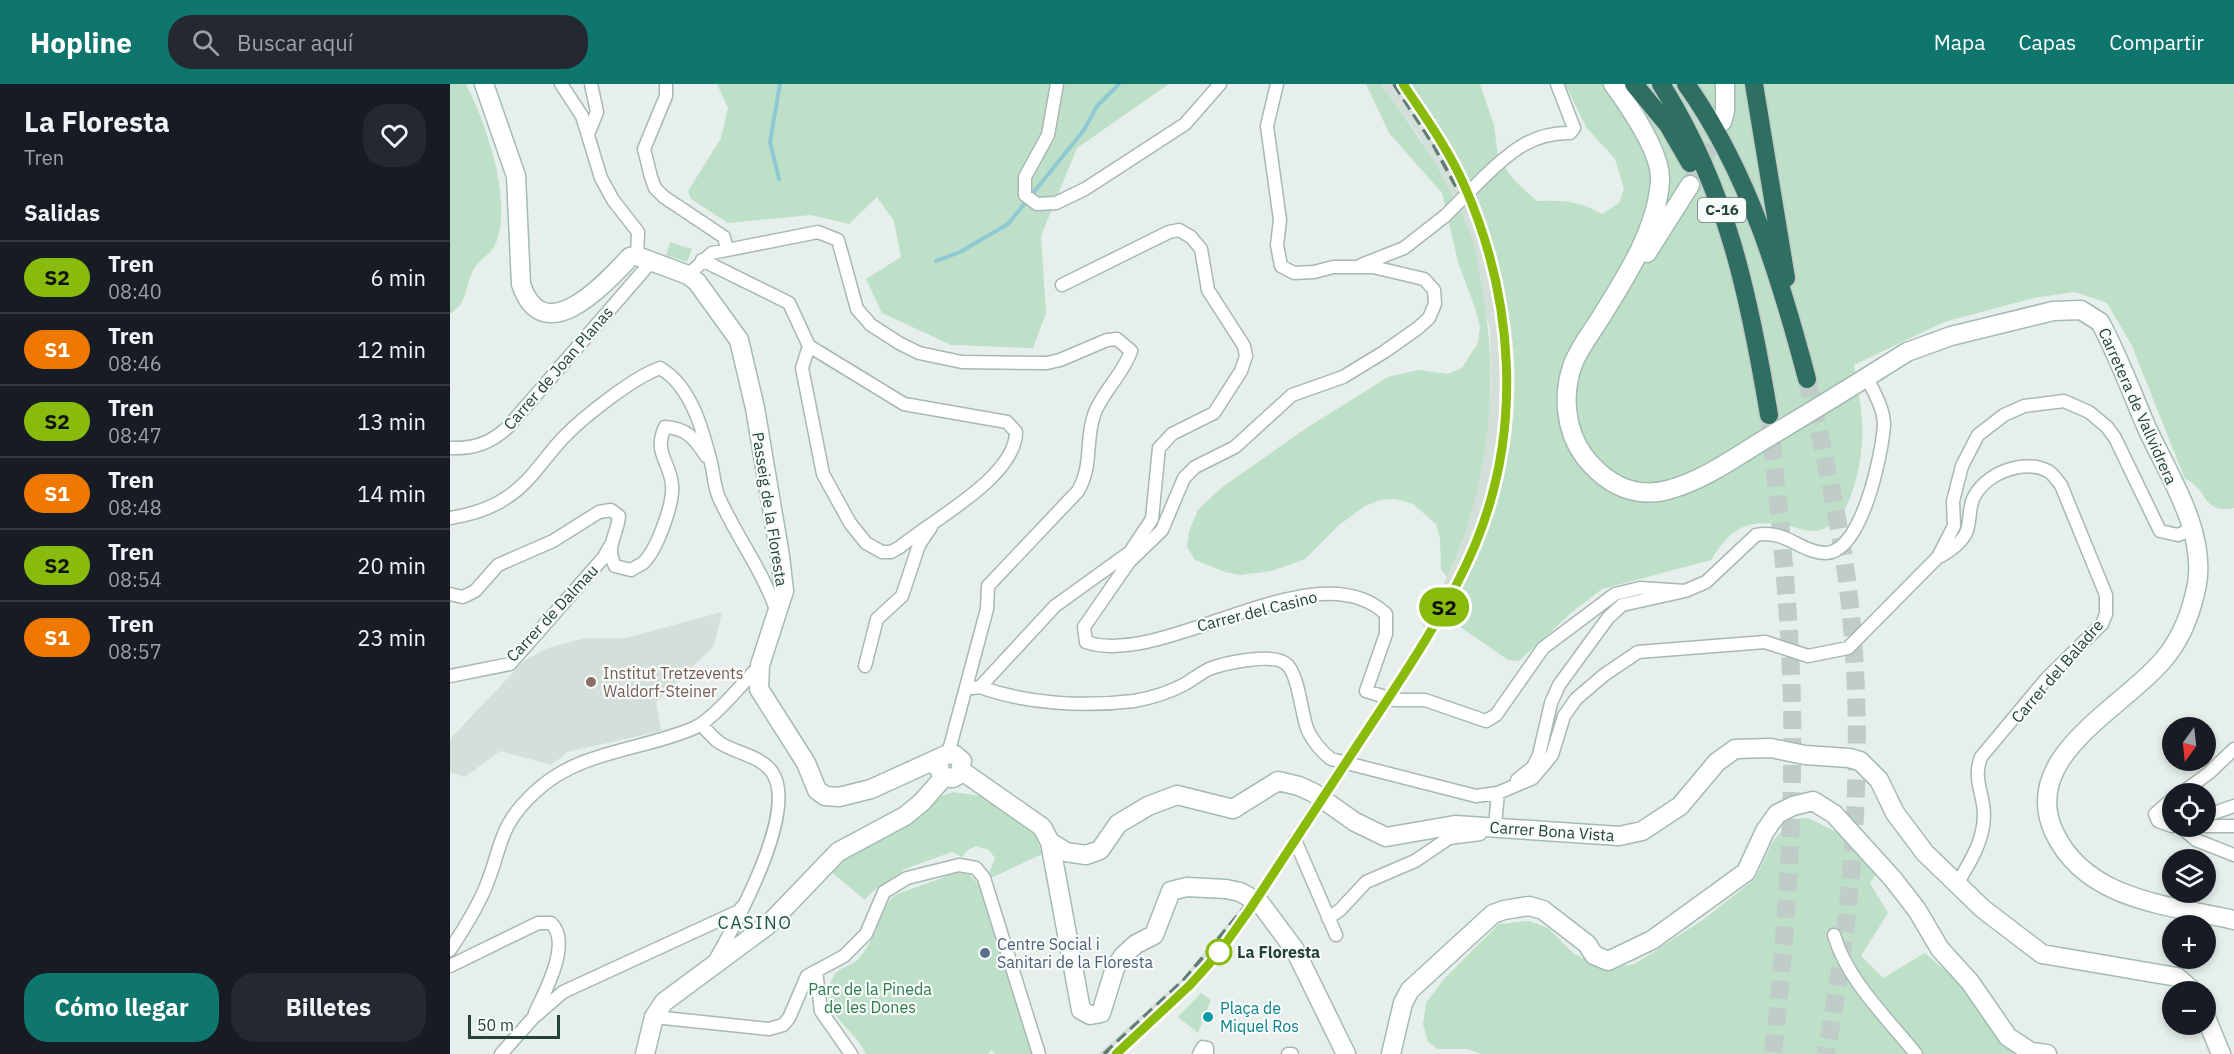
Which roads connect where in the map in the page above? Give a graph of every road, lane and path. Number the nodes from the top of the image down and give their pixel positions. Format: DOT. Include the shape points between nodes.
graph roads {
  1 [pos="484,84"];
  2 [pos="561,84"];
  3 [pos="591,84"];
  4 [pos="666,84"];
  5 [pos="1057,84"];
  6 [pos="1220,84"];
  7 [pos="1277,84"];
  8 [pos="1557,84"];
  9 [pos="1613,84"];
  10 [pos="1634,84"];
  11 [pos="1661,84"];
  12 [pos="1686,84"];
  13 [pos="1725,84"];
  14 [pos="1754,84"];
  15 [pos="1722,122"];
  16 [pos="589,132"];
  17 [pos="1660,177"];
  18 [pos="727,250"];
  19 [pos="644,259"];
  20 [pos="702,260"];
  21 [pos="1358,266"];
  22 [pos="688,275"];
  23 [pos="1062,285"];
  24 [pos="1616,292"];
  25 [pos="1794,330"];
  26 [pos="809,345"];
  27 [pos="1757,345"];
  28 [pos="1865,379"];
  29 [pos="1807,380"];
  30 [pos="1769,416"];
  31 [pos="450,448"];
  32 [pos="711,465"];
  33 [pos="450,518"];
  34 [pos="935,521"];
  35 [pos="2192,530"];
  36 [pos="610,546"];
  37 [pos="1129,557"];
  38 [pos="1938,557"];
  39 [pos="1685,591"];
  40 [pos="450,594"];
  41 [pos="777,614"];
  42 [pos="760,665"];
  43 [pos="865,666"];
  44 [pos="450,676"];
  45 [pos="980,687"];
  46 [pos="966,690"];
  47 [pos="700,724"];
  48 [pos="2234,749"];
  49 [pos="944,763"];
  50 [pos="2195,783"];
  51 [pos="1498,793"];
  52 [pos="2234,806"];
  53 [pos="2162,808"];
  54 [pos="2216,812"];
  55 [pos="2162,822"];
  56 [pos="1490,826"];
  57 [pos="2216,826"];
  58 [pos="2234,826"];
  59 [pos="2192,837"];
  60 [pos="1295,840"];
  61 [pos="1050,842"];
  62 [pos="2234,855"];
  63 [pos="1957,884"];
  64 [pos="746,901"];
  65 [pos="1328,918"];
  66 [pos="2234,920"];
  67 [pos="1336,935"];
  68 [pos="1834,935"];
  69 [pos="450,950"];
  70 [pos="712,965"];
  71 [pos="450,966"];
  72 [pos="816,971"];
  73 [pos="2181,981"];
  74 [pos="654,1017"];
  75 [pos="533,1018"];
  76 [pos="2213,1035"];
  77 [pos="501,1054"];
  78 [pos="514,1054"];
  79 [pos="645,1054"];
  80 [pos="852,1054"];
  81 [pos="1039,1054"];
  82 [pos="1346,1054"];
  83 [pos="1390,1054"];
  84 [pos="1916,1054"];
  85 [pos="2047,1054"];
  86 [pos="2221,1054"];
  1 -- 19 [label="street" via="516,176 521,284 535,309 549,313 573,307 606,283 630,256"];
  2 -- 16 [label="street"];
  3 -- 16 [label="street" via="597,112"];
  4 -- 18 [label="street" via="666,96 644,149 655,188 724,237"];
  5 -- 6 [label="street" via="1048,135 1025,177 1025,195 1036,204 1056,203 1140,155 1185,124"];
  7 -- 21 [label="street" via="1267,126 1280,220 1277,245 1281,266 1294,273"];
  8 -- 21 [label="street, bridge" via="1572,120 1574,128 1570,133 1534,138 1510,153 1445,216 1404,248"];
  9 -- 17 [label="street, Carretera de Vallvidrera" via="1641,128"];
  10 -- 27 [label="highway" via="1685,151 1714,219"];
  11 -- 27 [label="highway, C-16" via="1697,150 1723,212 1747,292"];
  12 -- 25 [label="highway, C-16" via="1746,186"];
  13 -- 15 [label="street"];
  14 -- 25 [label="highway"];
  16 -- 19 [label="street" via="601,178 638,232"];
  17 -- 24 [label="street, Carretera de Vallvidrera" via="1650,224"];
  17 -- 24 [label="street, Carretera de Vallvidrera" via="1677,188 1690,185"];
  18 -- 20 [label="street"];
  18 -- 46 [label="street" via="818,231 831,236 842,248 855,302 863,318 899,343 936,358 1047,363 1117,339 1131,351 1120,376 1093,416 1087,475 1078,491 988,586 987,609"];
  19 -- 22 [label="street"];
  19 -- 31 [label="street, Carrer de Joan Planas" via="508,427 495,439 480,445"];
  20 -- 22 [label="street"];
  20 -- 26 [label="street" via="789,303"];
  21 -- 37 [label="street" via="1424,279 1434,290 1435,304 1429,318 1343,377 1292,395 1235,447 1195,467 1184,478 1162,530"];
  22 -- 41 [label="street, Passeig de la Floresta" via="739,340 744,359 780,556 784,591"];
  23 -- 37 [label="street" via="1179,230 1201,249 1208,290 1244,346 1246,356 1241,371 1214,412 1172,434 1159,448 1152,519"];
  24 -- 28 [label="street, Carretera de Vallvidrera" via="1573,365 1566,403 1573,434 1584,455 1599,473 1623,488 1660,491 1688,483"];
  25 -- 29 [label="highway, C-16"];
  26 -- 34 [label="street" via="802,368 823,474 858,536 882,552 891,552"];
  26 -- 34 [label="street" via="896,401 1000,419 1013,426 1015,445 1007,461"];
  27 -- 30 [label="highway, C-16"];
  28 -- 35 [label="street, Carretera de Vallvidrera" via="1907,352 1951,336 2053,311 2073,309 2088,313 2100,322 2107,335"];
  28 -- 39 [label="street" via="1879,403 1884,423 1861,519 1845,544 1825,553 1784,536 1765,533 1756,536 1717,574"];
  32 -- 33 [label="street" via="702,428 683,392 669,373 660,368 632,383 565,437 506,499 469,515"];
  32 -- 36 [label="street" via="693,436 679,428 665,427 659,440 673,498 658,538 644,562 631,570 615,566"];
  32 -- 41 [label="street" via="719,500 766,582"];
  34 -- 43 [label="street" via="919,545 902,596 877,619"];
  35 -- 38 [label="street" via="2178,535 2160,531 2107,427 2077,406 2050,401 2004,414 1978,435 1956,483 1954,526"];
  35 -- 66 [label="street, Carretera de Vallvidrera" via="2198,573 2184,630 2150,675 2064,754 2050,780 2047,810 2064,850 2104,885 2129,896"];
  36 -- 40 [label="street, Carrer de Dalmau" via="618,532 620,516 611,510 599,512 553,541 498,565 475,591 463,597"];
  36 -- 44 [label="street, Carrer de Dalmau" via="510,664"];
  37 -- 39 [label="street, Carrer del Casino" via="1084,627 1086,642 1108,647 1147,641 1228,615 1296,599 1327,593 1352,596 1368,600 1386,614 1386,634 1366,691 1395,700 1425,700 1486,721 1496,715 1543,648 1615,594 1640,588"];
  37 -- 45 [label="street" via="1055,606"];
  38 -- 51 [label="street" via="1848,648 1808,656 1765,642 1638,652 1576,699 1564,716 1552,755 1541,771"];
  38 -- 63 [label="street, Carrer del Baladre" via="1953,549 1966,534 1973,498 1983,486 2008,470 2036,468 2049,472 2061,484 2106,595 2102,624 2047,678 1981,757 1977,769 1983,804 1980,839"];
  39 -- 51 [label="street" via="1622,605 1608,618 1559,685 1533,767"];
  41 -- 42 [label="street, Passeig de la Floresta"];
  42 -- 47 [label="street"];
  42 -- 49 [label="street, Passeig de la Floresta" via="759,689 806,763 817,790 825,796 839,797 871,789"];
  45 -- 46 [label="street"];
  45 -- 51 [label="street" via="1038,700 1133,701 1164,694 1208,670 1270,658 1285,663 1293,672 1308,730 1318,749 1331,759 1476,796"];
  46 -- 49 [label="street"];
  47 -- 64 [label="street" via="719,742 766,766 774,774 779,792 777,815 762,868"];
  47 -- 69 [label="street" via="580,762 537,790 509,821 484,889"];
  48 -- 50 [label="street"];
  49 -- 61 [label="street" via="959,758 962,771 1042,827"];
  49 -- 70 [label="street" via="922,802 905,816 838,852 782,913"];
  51 -- 56 [label="street"];
  52 -- 54 [label="street"];
  53 -- 55 [label="street" via="2155,814"];
  56 -- 61 [label="street, Carrer Bona Vista" via="1446,825 1386,837 1355,822 1306,789 1278,781 1233,809 1177,795 1148,806 1119,824 1100,850 1086,855 1066,852"];
  56 -- 63 [label="street, Carrer Bona Vista" via="1619,836 1642,831 1680,806 1717,762 1735,749 1771,748 1838,756 1860,761 1871,772 1925,853"];
  56 -- 65 [label="street" via="1483,834 1449,838 1415,861 1366,882"];
  57 -- 58 [label="street"];
  59 -- 62 [label="street"];
  60 -- 65 [label="street"];
  61 -- 82 [label="street" via="1081,1010 1090,1015 1101,1013 1115,968 1129,950 1154,935 1172,891 1187,887 1226,889 1260,903 1295,950"];
  63 -- 73 [label="street, Carrer Bona Vista" via="2042,954 2177,977"];
  64 -- 70 [label="street"];
  64 -- 75 [label="street" via="739,911 563,992"];
  65 -- 67 [label="street"];
  68 -- 84 [label="street" via="1849,970"];
  70 -- 74 [label="street" via="674,993"];
  71 -- 75 [label="street" via="538,923 551,923 558,935 558,953"];
  72 -- 74 [label="street" via="807,976 789,1018 783,1025 769,1029"];
  72 -- 80 [label="street" via="821,1011"];
  72 -- 81 [label="street" via="844,956 866,934 884,892 907,878 959,865 971,866 984,878"];
  74 -- 79 [label="street"];
  75 -- 77 [label="street"];
  75 -- 78 [label="street"];
  76 -- 86 [label="street"];
  83 -- 85 [label="street" via="1410,990 1492,914 1529,906 1543,910 1587,944 1594,955 1608,961 1652,940 1746,872 1777,814 1813,801 1834,814 1893,879 1940,949 1970,982 2008,1037 2031,1052"];
}
